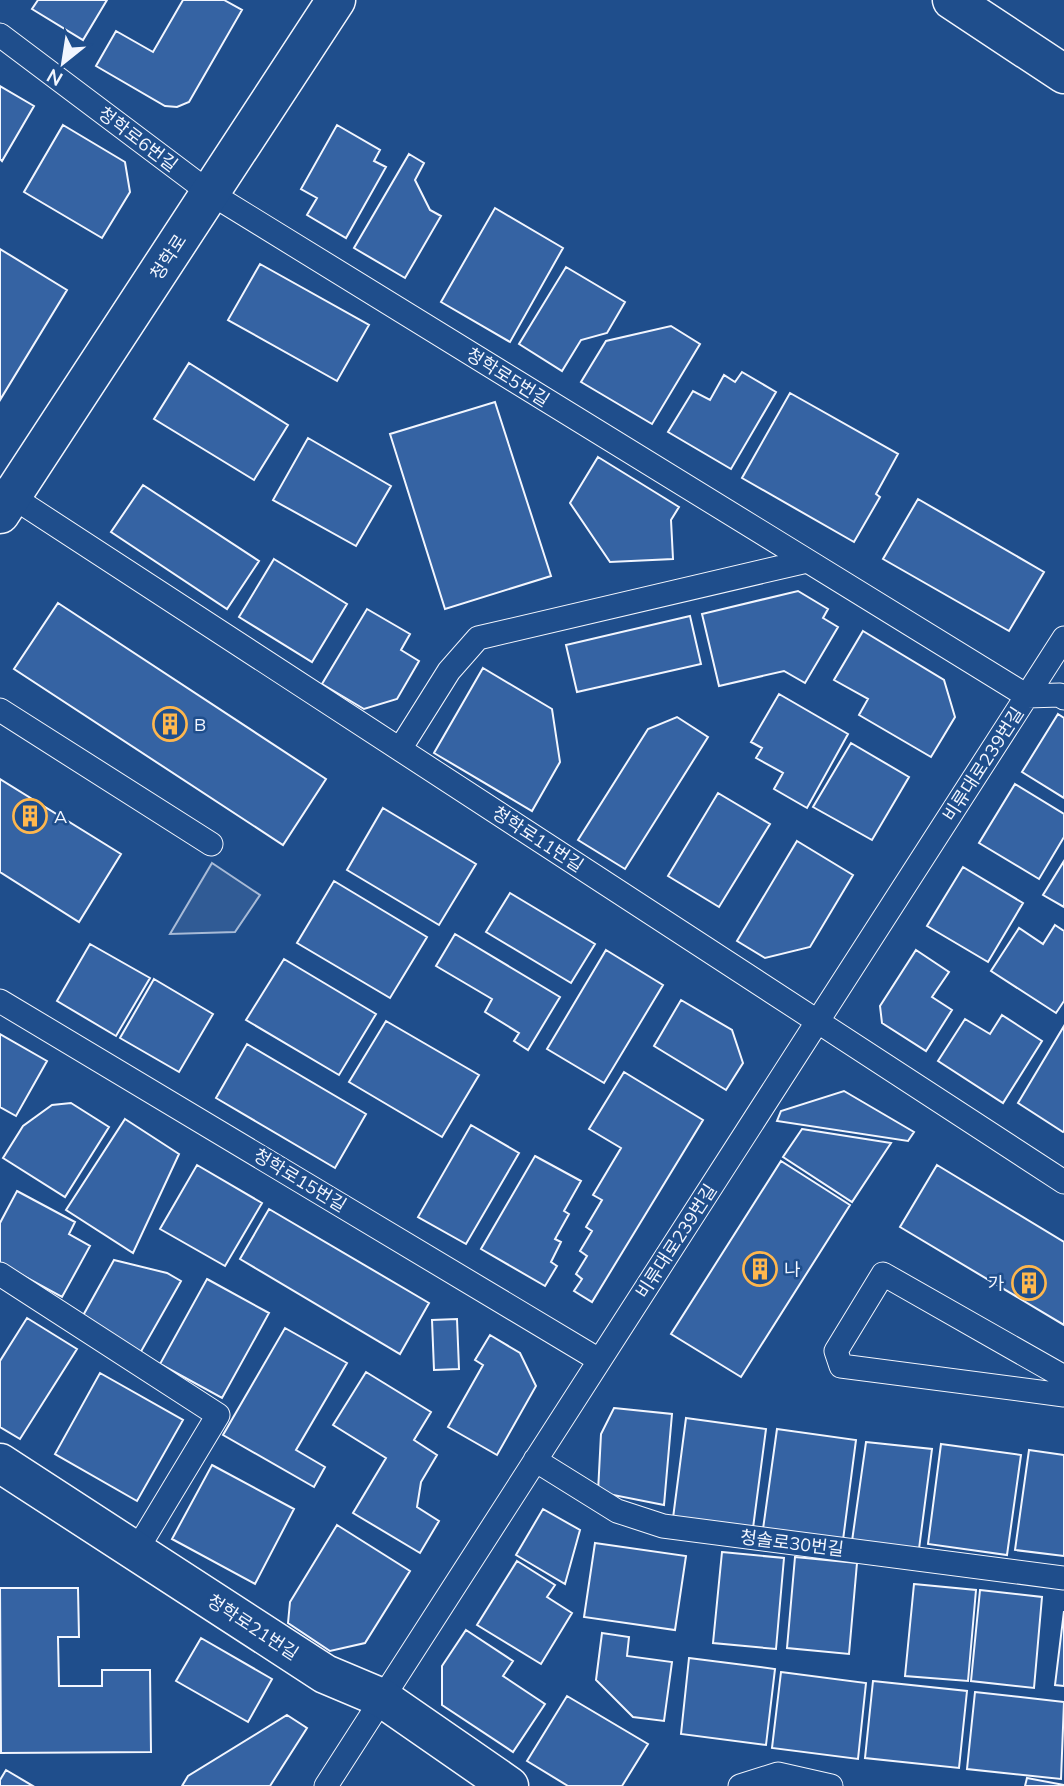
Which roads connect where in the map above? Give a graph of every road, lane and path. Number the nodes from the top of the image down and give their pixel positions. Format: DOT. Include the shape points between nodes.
graph roads {
  1 [pos="335,0"];
  2 [pos="952,0"];
  3 [pos="0,35"];
  4 [pos="1064,74"];
  5 [pos="210,193"];
  6 [pos="4,500"];
  7 [pos="807,561"];
  8 [pos="1064,638"];
  9 [pos="1027,696"];
  10 [pos="1064,698"];
  11 [pos="0,710"];
  12 [pos="400,749"];
  13 [pos="211,844"];
  14 [pos="0,1001"];
  15 [pos="818,1021"];
  16 [pos="1064,1182"];
  17 [pos="0,1274"];
  18 [pos="599,1360"];
  19 [pos="1064,1377"];
  20 [pos="1064,1395"];
  21 [pos="535,1460"];
  22 [pos="0,1463"];
  23 [pos="136,1551"];
  24 [pos="1064,1578"];
  25 [pos="382,1698"];
  26 [pos="326,1786"];
  27 [pos="509,1786"];
  28 [pos="740,1786"];
  29 [pos="831,1786"];
  1 -- 5 [label="street, 청학로"];
  2 -- 4 [label="street"];
  3 -- 5 [label="lane, 청학로6번길"];
  5 -- 6 [label="street, 청학로"];
  5 -- 7 [label="lane, 청학로5번길"];
  6 -- 12 [label="lane, 청학로11번길"];
  7 -- 9 [label="lane, 청학로5번길"];
  7 -- 12 [label="lane" via="478,638 449,671"];
  8 -- 9 [label="lane, 비류대로239번길"];
  9 -- 10 [label="lane, 비류대로239번길"];
  9 -- 15 [label="lane, 비류대로239번길"];
  11 -- 13 [label="lane"];
  12 -- 15 [label="lane, 청학로11번길"];
  14 -- 18 [label="lane, 청학로15번길"];
  15 -- 16 [label="lane, 청학로11번길"];
  15 -- 18 [label="lane, 비류대로239번길"];
  17 -- 23 [label="lane" via="218,1415"];
  18 -- 21 [label="lane, 비류대로239번길"];
  19 -- 20 [label="lane" via="883,1274 836,1351 841,1366"];
  21 -- 24 [label="lane, 청솔로30번길" via="617,1511 663,1526"];
  21 -- 25 [label="lane, 비류대로239번길"];
  22 -- 23 [label="street, 청학로21번길"];
  23 -- 25 [label="street, 청학로21번길" via="325,1674"];
  25 -- 26 [label="lane, 비류대로239번길"];
  25 -- 27 [label="street, 청학로21번길"];
  28 -- 29 [label="lane" via="778,1774"];
}
